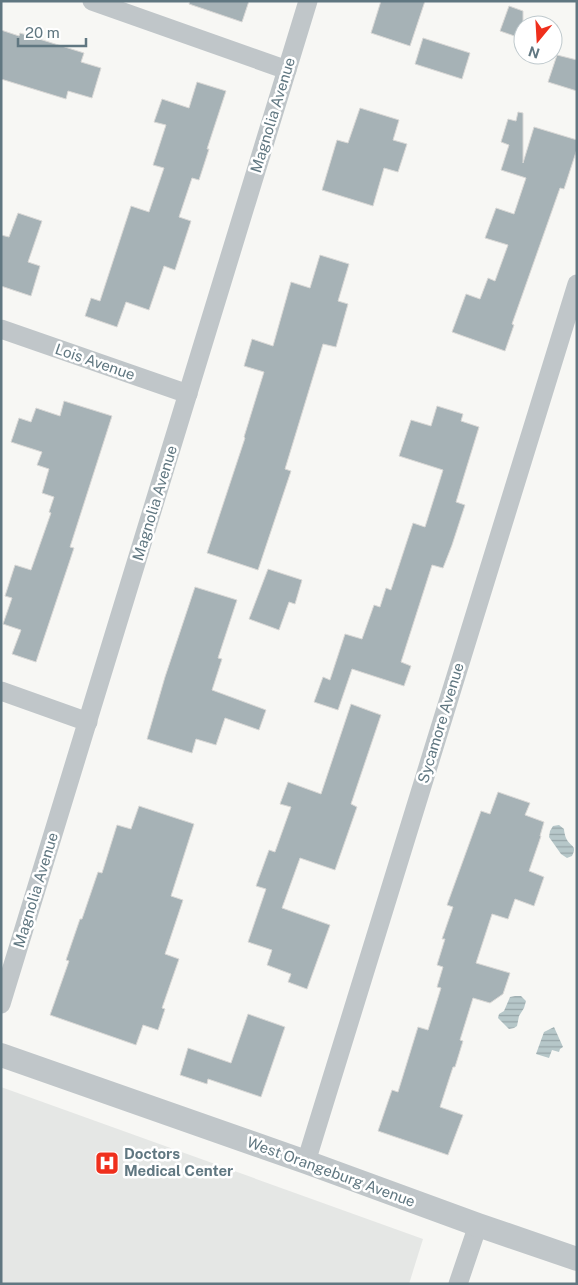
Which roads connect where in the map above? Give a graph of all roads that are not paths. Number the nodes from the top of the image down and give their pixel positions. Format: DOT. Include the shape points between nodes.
graph roads {
  1 [pos="92,1"];
  2 [pos="308,1"];
  3 [pos="287,70"];
  4 [pos="577,284"];
  5 [pos="1,329"];
  6 [pos="188,394"];
  7 [pos="1,691"];
  8 [pos="88,722"];
  9 [pos="1,1004"];
  10 [pos="1,1055"];
  11 [pos="306,1162"];
  12 [pos="478,1225"];
  13 [pos="577,1259"];
  14 [pos="458,1284"];
  1 -- 3 [label="street"];
  2 -- 3 [label="street, Magnolia Avenue"];
  3 -- 6 [label="street, Magnolia Avenue"];
  4 -- 11 [label="street, Sycamore Avenue"];
  5 -- 6 [label="street, Lois Avenue"];
  6 -- 8 [label="street, Magnolia Avenue"];
  7 -- 8 [label="street"];
  8 -- 9 [label="street, Magnolia Avenue"];
  10 -- 11 [label="street, West Orangeburg Avenue"];
  11 -- 12 [label="street, West Orangeburg Avenue"];
  12 -- 13 [label="street, West Orangeburg Avenue"];
  12 -- 14 [label="street"];
}
